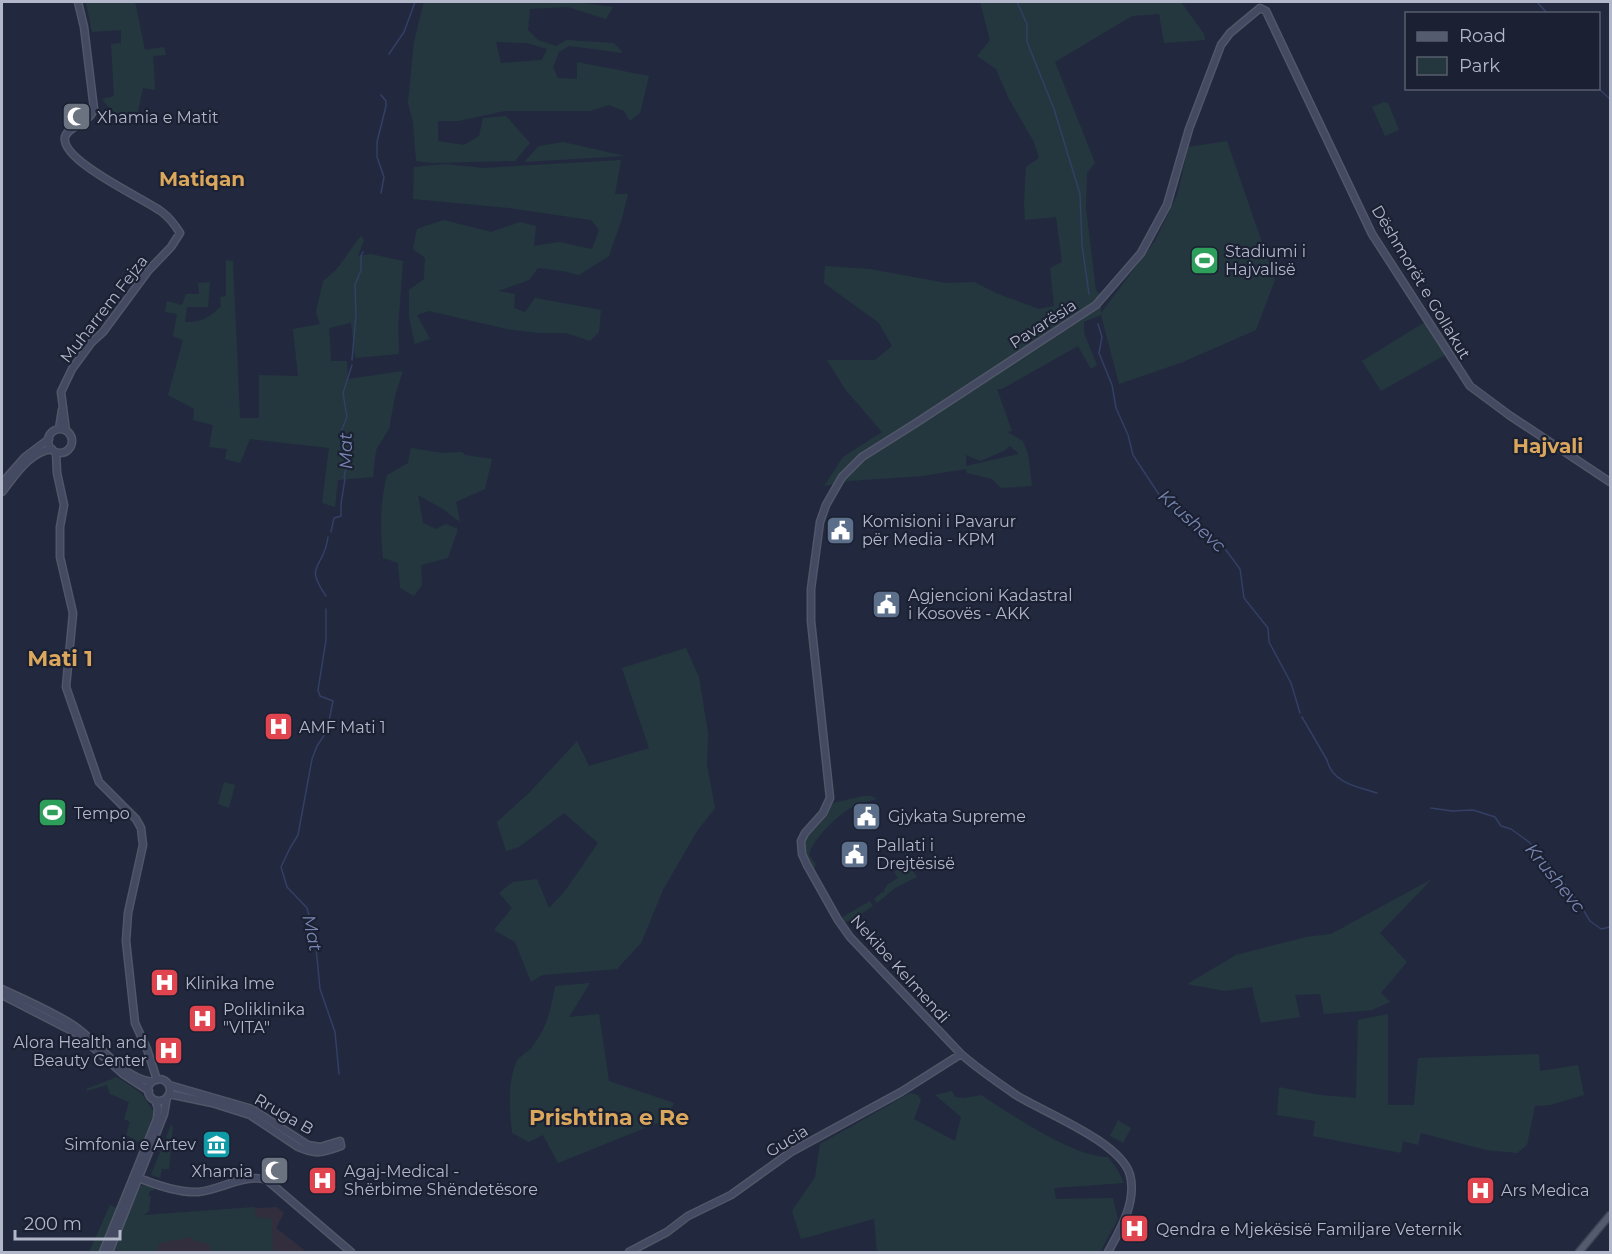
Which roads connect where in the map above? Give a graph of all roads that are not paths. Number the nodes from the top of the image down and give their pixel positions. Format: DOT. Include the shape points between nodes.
graph roads {
  1 [pos="78,2"];
  2 [pos="1260,8"];
  3 [pos="62,430"];
  4 [pos="49,439"];
  5 [pos="54,450"];
  6 [pos="1611,482"];
  7 [pos="2,483"];
  8 [pos="2,492"];
  9 [pos="811,621"];
  10 [pos="2,989"];
  11 [pos="2,995"];
  12 [pos="961,1054"];
  13 [pos="154,1081"];
  14 [pos="169,1085"];
  15 [pos="148,1091"];
  16 [pos="168,1096"];
  17 [pos="155,1100"];
  18 [pos="136,1177"];
  19 [pos="1611,1215"];
  20 [pos="103,1252"];
  21 [pos="109,1252"];
  22 [pos="351,1252"];
  23 [pos="628,1252"];
  24 [pos="1108,1252"];
  25 [pos="1579,1252"];
  1 -- 3 [label="street, Muharrem Fejza" via="94,109 89,118 67,134 67,147 79,161 162,212 180,233 75,363 62,388"];
  2 -- 6 [label="street, Dëshmorët e Gollakut" via="1266,11 1372,234 1470,386"];
  2 -- 9 [label="street, Pavarësia" via="1221,45 1189,129 1167,205 1141,253 1096,305 862,456 842,477 820,522"];
  3 -- 4 [label="street" via="52,432"];
  3 -- 5 [label="street" via="71,438 71,445 64,452"];
  4 -- 5 [label="street"];
  4 -- 7 [label="street" via="25,457"];
  5 -- 8 [label="street" via="42,451 28,462"];
  5 -- 13 [label="street" via="64,505 60,557 73,613 66,687 99,782 141,828 143,845 126,941 135,1023 147,1049"];
  9 -- 12 [label="street, Nekibe Kelmendi" via="830,793 826,808 802,837 802,854 850,937"];
  10 -- 13 [label="street" via="74,1026 125,1070 145,1081"];
  11 -- 15 [label="street" via="78,1034"];
  12 -- 23 [label="street, Gucia" via="791,1152 731,1195"];
  12 -- 24 [label="street, Nekibe Kelmendi" via="1016,1095 1101,1142 1123,1161 1131,1179 1130,1199 1125,1219"];
  13 -- 14 [label="street" via="164,1080"];
  13 -- 15 [label="street"];
  14 -- 16 [label="street"];
  14 -- 16 [label="street, Rruga B" via="252,1109 308,1145 320,1147 340,1141 341,1146 320,1153 306,1151 250,1115 212,1103"];
  15 -- 17 [label="street"];
  16 -- 17 [label="street"];
  16 -- 18 [label="street"];
  17 -- 18 [label="street" via="158,1115"];
  18 -- 20 [label="street"];
  18 -- 21 [label="street"];
  18 -- 22 [label="street" via="192,1192 254,1179 267,1180"];
  19 -- 25 [label="main road"];
}
